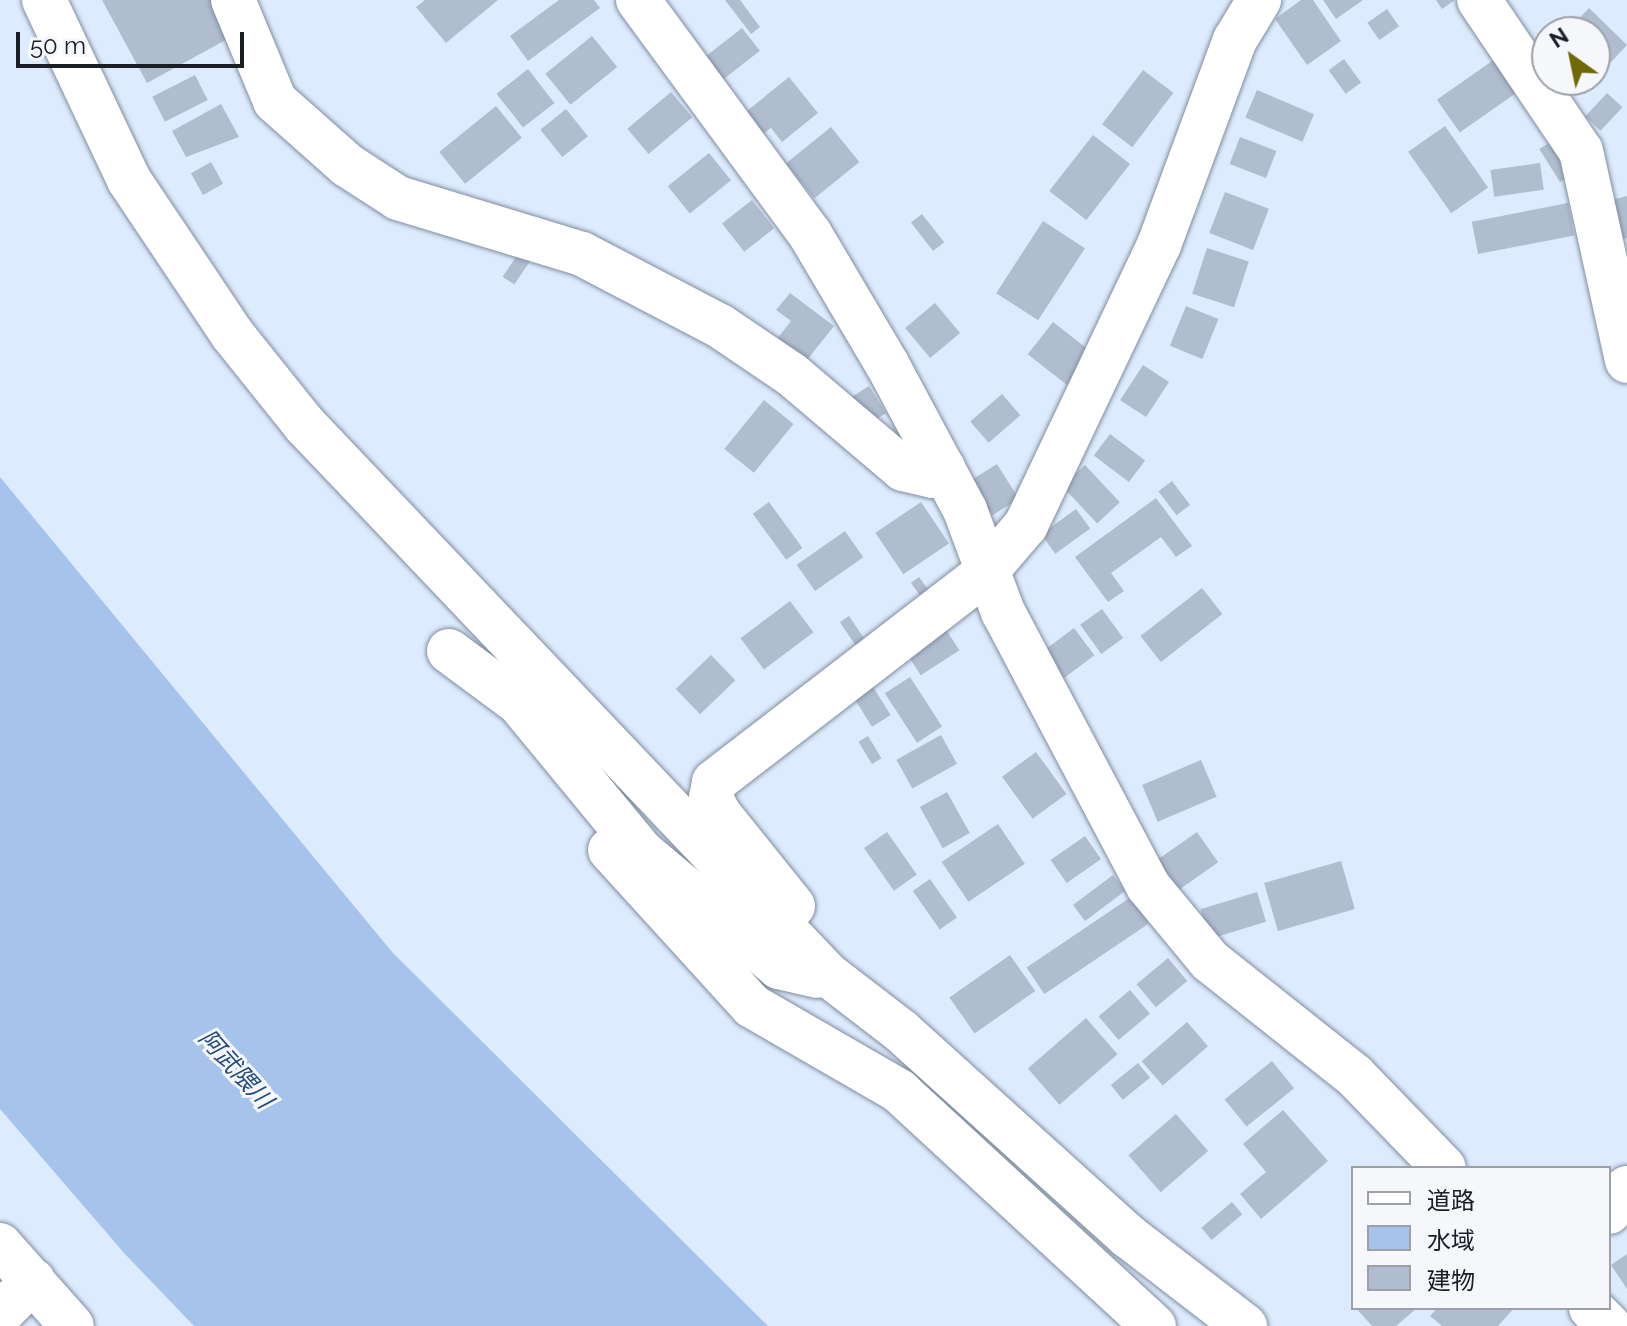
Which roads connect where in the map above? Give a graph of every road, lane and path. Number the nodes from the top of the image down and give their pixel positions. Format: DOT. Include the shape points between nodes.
graph roads {
  1 [pos="44,0"];
  2 [pos="233,0"];
  3 [pos="638,0"];
  4 [pos="1259,0"];
  5 [pos="1479,0"];
  6 [pos="1627,361"];
  7 [pos="943,468"];
  8 [pos="985,573"];
  9 [pos="449,651"];
  10 [pos="605,808"];
  11 [pos="827,974"];
  12 [pos="1442,1166"];
  13 [pos="1627,1188"];
  14 [pos="1611,1209"];
  15 [pos="0,1245"];
  16 [pos="33,1281"];
  17 [pos="1593,1310"];
  18 [pos="0,1314"];
  19 [pos="72,1326"];
  20 [pos="1154,1326"];
  21 [pos="1245,1326"];
  22 [pos="1609,1326"];
  1 -- 11 [label="street" via="129,180 232,334 304,424"];
  2 -- 7 [label="street" via="275,101 347,165 398,198 582,254 720,326 791,374 903,469 933,476"];
  3 -- 7 [label="street" via="810,234"];
  4 -- 8 [label="street" via="1235,40 1159,245 1026,525"];
  5 -- 6 [label="street" via="1581,151"];
  7 -- 8 [label="street"];
  8 -- 11 [label="street" via="714,782 711,798 719,814 811,929 828,958"];
  8 -- 12 [label="street" via="1102,806 1171,915 1210,961 1354,1075"];
  9 -- 10 [label="street" via="519,703"];
  10 -- 11 [label="street" via="642,852 779,967 811,977"];
  10 -- 20 [label="street" via="609,847 752,1006 899,1091"];
  11 -- 21 [label="street" via="901,1031 1128,1236"];
  13 -- 14 [label="street"];
  15 -- 16 [label="street"];
  16 -- 18 [label="street"];
  16 -- 19 [label="street"];
  17 -- 22 [label="street"];
}
